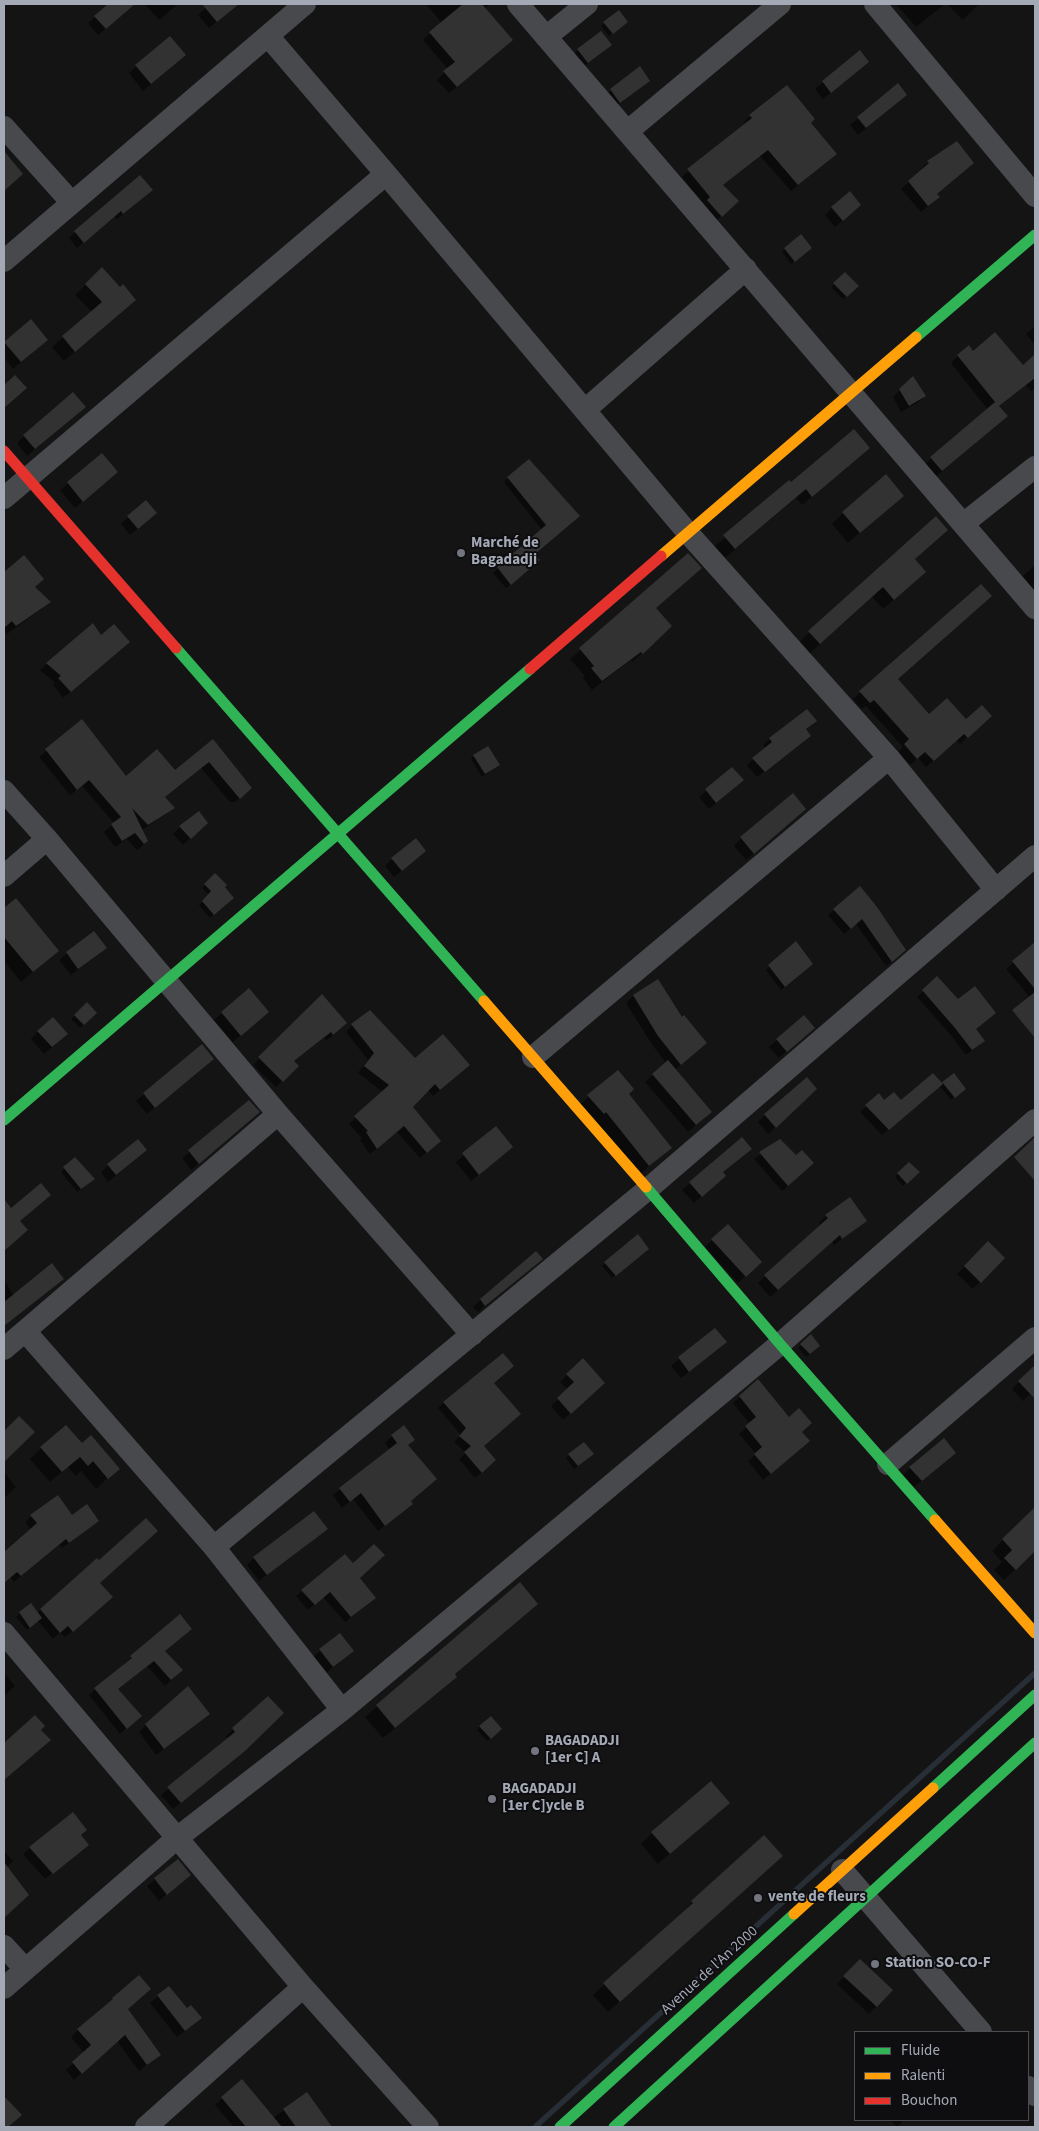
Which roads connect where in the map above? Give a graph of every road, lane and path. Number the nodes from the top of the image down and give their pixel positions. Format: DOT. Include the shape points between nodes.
graph roads {
  1 [pos="305,4"];
  2 [pos="518,4"];
  3 [pos="587,4"];
  4 [pos="780,4"];
  5 [pos="875,4"];
  6 [pos="268,36"];
  7 [pos="546,37"];
  8 [pos="4,127"];
  9 [pos="628,131"];
  10 [pos="386,174"];
  11 [pos="1035,196"];
  12 [pos="72,203"];
  13 [pos="1035,235"];
  14 [pos="4,261"];
  15 [pos="746,269"];
  16 [pos="850,394"];
  17 [pos="585,410"];
  18 [pos="4,451"];
  19 [pos="1035,467"];
  20 [pos="27,478"];
  21 [pos="4,498"];
  22 [pos="963,524"];
  23 [pos="688,533"];
  24 [pos="1035,608"];
  25 [pos="889,758"];
  26 [pos="4,791"];
  27 [pos="337,833"];
  28 [pos="47,839"];
  29 [pos="1035,856"];
  30 [pos="4,876"];
  31 [pos="996,890"];
  32 [pos="165,982"];
  33 [pos="533,1057"];
  34 [pos="278,1114"];
  35 [pos="4,1120"];
  36 [pos="1035,1120"];
  37 [pos="648,1189"];
  38 [pos="25,1331"];
  39 [pos="472,1335"];
  40 [pos="1035,1338"];
  41 [pos="780,1344"];
  42 [pos="4,1349"];
  43 [pos="888,1464"];
  44 [pos="214,1547"];
  45 [pos="4,1633"];
  46 [pos="1035,1633"];
  47 [pos="1035,1695"];
  48 [pos="342,1710"];
  49 [pos="1035,1743"];
  50 [pos="177,1838"];
  51 [pos="842,1870"];
  52 [pos="865,1898"];
  53 [pos="4,1946"];
  54 [pos="25,1969"];
  55 [pos="302,1987"];
  56 [pos="4,1988"];
  57 [pos="980,2031"];
  58 [pos="146,2127"];
  59 [pos="428,2127"];
  60 [pos="560,2127"];
  61 [pos="614,2127"];
  1 -- 6 [label="street"];
  2 -- 7 [label="street"];
  3 -- 7 [label="street"];
  4 -- 9 [label="street"];
  5 -- 11 [label="street"];
  6 -- 10 [label="street"];
  6 -- 12 [label="street"];
  7 -- 9 [label="street"];
  8 -- 12 [label="street"];
  9 -- 15 [label="street"];
  10 -- 17 [label="street"];
  10 -- 20 [label="street"];
  12 -- 14 [label="street"];
  13 -- 16 [label="street"];
  15 -- 16 [label="street"];
  15 -- 17 [label="street"];
  16 -- 22 [label="street"];
  16 -- 23 [label="street"];
  17 -- 23 [label="street"];
  18 -- 20 [label="street"];
  19 -- 22 [label="street"];
  20 -- 21 [label="street"];
  20 -- 27 [label="street"];
  22 -- 24 [label="street"];
  23 -- 25 [label="street"];
  23 -- 27 [label="street"];
  25 -- 31 [label="street"];
  25 -- 33 [label="street"];
  26 -- 28 [label="street"];
  27 -- 32 [label="street"];
  27 -- 33 [label="street"];
  28 -- 30 [label="street"];
  28 -- 32 [label="street"];
  29 -- 31 [label="street"];
  31 -- 37 [label="street"];
  32 -- 34 [label="street"];
  32 -- 35 [label="street"];
  33 -- 37 [label="street"];
  34 -- 38 [label="street"];
  34 -- 39 [label="street"];
  36 -- 41 [label="street"];
  37 -- 39 [label="street"];
  37 -- 41 [label="street"];
  38 -- 42 [label="street"];
  38 -- 44 [label="street"];
  39 -- 44 [label="street"];
  40 -- 43 [label="street"];
  41 -- 43 [label="street"];
  41 -- 48 [label="street"];
  43 -- 46 [label="street"];
  44 -- 48 [label="street"];
  45 -- 50 [label="street"];
  47 -- 51 [label="street, Avenue de l'An 2000"];
  48 -- 50 [label="street"];
  49 -- 52 [label="street"];
  50 -- 54 [label="street"];
  50 -- 55 [label="street"];
  51 -- 52 [label="street"];
  51 -- 60 [label="street, Avenue de l'An 2000"];
  52 -- 57 [label="street"];
  52 -- 61 [label="street"];
  53 -- 54 [label="street"];
  54 -- 56 [label="street"];
  55 -- 58 [label="street"];
  55 -- 59 [label="street"];
}
